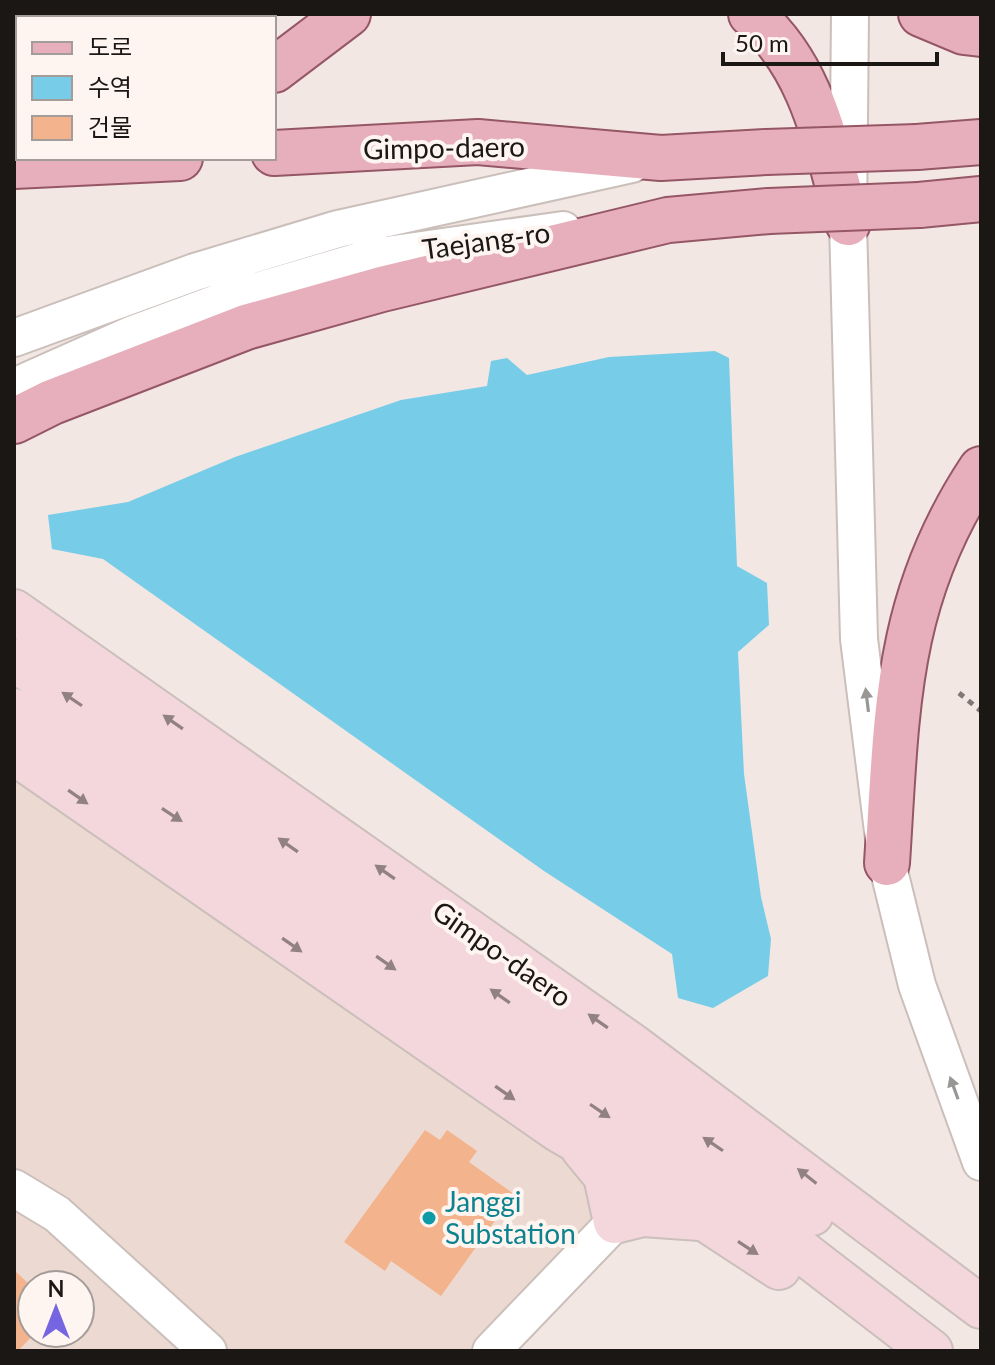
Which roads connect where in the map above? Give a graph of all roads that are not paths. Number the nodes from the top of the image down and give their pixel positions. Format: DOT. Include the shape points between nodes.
graph roads {
  1 [pos="348,14"];
  2 [pos="751,14"];
  3 [pos="850,14"];
  4 [pos="921,14"];
  5 [pos="981,34"];
  6 [pos="276,68"];
  7 [pos="981,142"];
  8 [pos="276,153"];
  9 [pos="661,158"];
  10 [pos="114,160"];
  11 [pos="14,163"];
  12 [pos="981,199"];
  13 [pos="668,220"];
  14 [pos="848,223"];
  15 [pos="14,338"];
  16 [pos="14,387"];
  17 [pos="14,421"];
  18 [pos="981,469"];
  19 [pos="14,611"];
  20 [pos="14,660"];
  21 [pos="14,710"];
  22 [pos="14,753"];
  23 [pos="887,863"];
  24 [pos="576,1140"];
  25 [pos="981,1162"];
  26 [pos="14,1188"];
  27 [pos="705,1220"];
  28 [pos="615,1222"];
  29 [pos="981,1307"];
  30 [pos="981,1337"];
  31 [pos="208,1351"];
  32 [pos="491,1351"];
  33 [pos="906,1351"];
  34 [pos="931,1351"];
  1 -- 6 [label="main road"];
  2 -- 14 [label="main road" via="787,53 810,90"];
  3 -- 14 [label="street"];
  4 -- 5 [label="main road"];
  7 -- 9 [label="main road, Taejang-ro, bridge"];
  8 -- 9 [label="main road, Gimpo-daero" via="478,142"];
  9 -- 15 [label="street, Taejang-ro" via="338,229 195,272"];
  10 -- 11 [label="main road"];
  12 -- 13 [label="main road, Taejang-ro, bridge"];
  13 -- 16 [label="street, Taejang-ro" via="513,235 373,257 223,301"];
  13 -- 17 [label="main road" via="246,327 119,374"];
  23 -- 14 [label="street, one-way" via="859,639"];
  18 -- 23 [label="main road" via="952,513 919,590 899,681"];
  29 -- 19 [label="main road, Gimpo-daero, one-way" via="632,1045"];
  30 -- 20 [label="main road, Gimpo-daero, one-way" via="784,1193"];
  21 -- 34 [label="main road, one-way" via="211,840 780,1235"];
  22 -- 24 [label="main road, one-way"];
  25 -- 23 [label="street, one-way" via="917,985"];
  24 -- 27 [label="main road"];
  24 -- 28 [label="main road" via="605,1176"];
  26 -- 31 [label="street" via="57,1214"];
  27 -- 28 [label="main road" via="643,1215"];
  27 -- 33 [label="main road, one-way"];
  28 -- 32 [label="street"];
}
